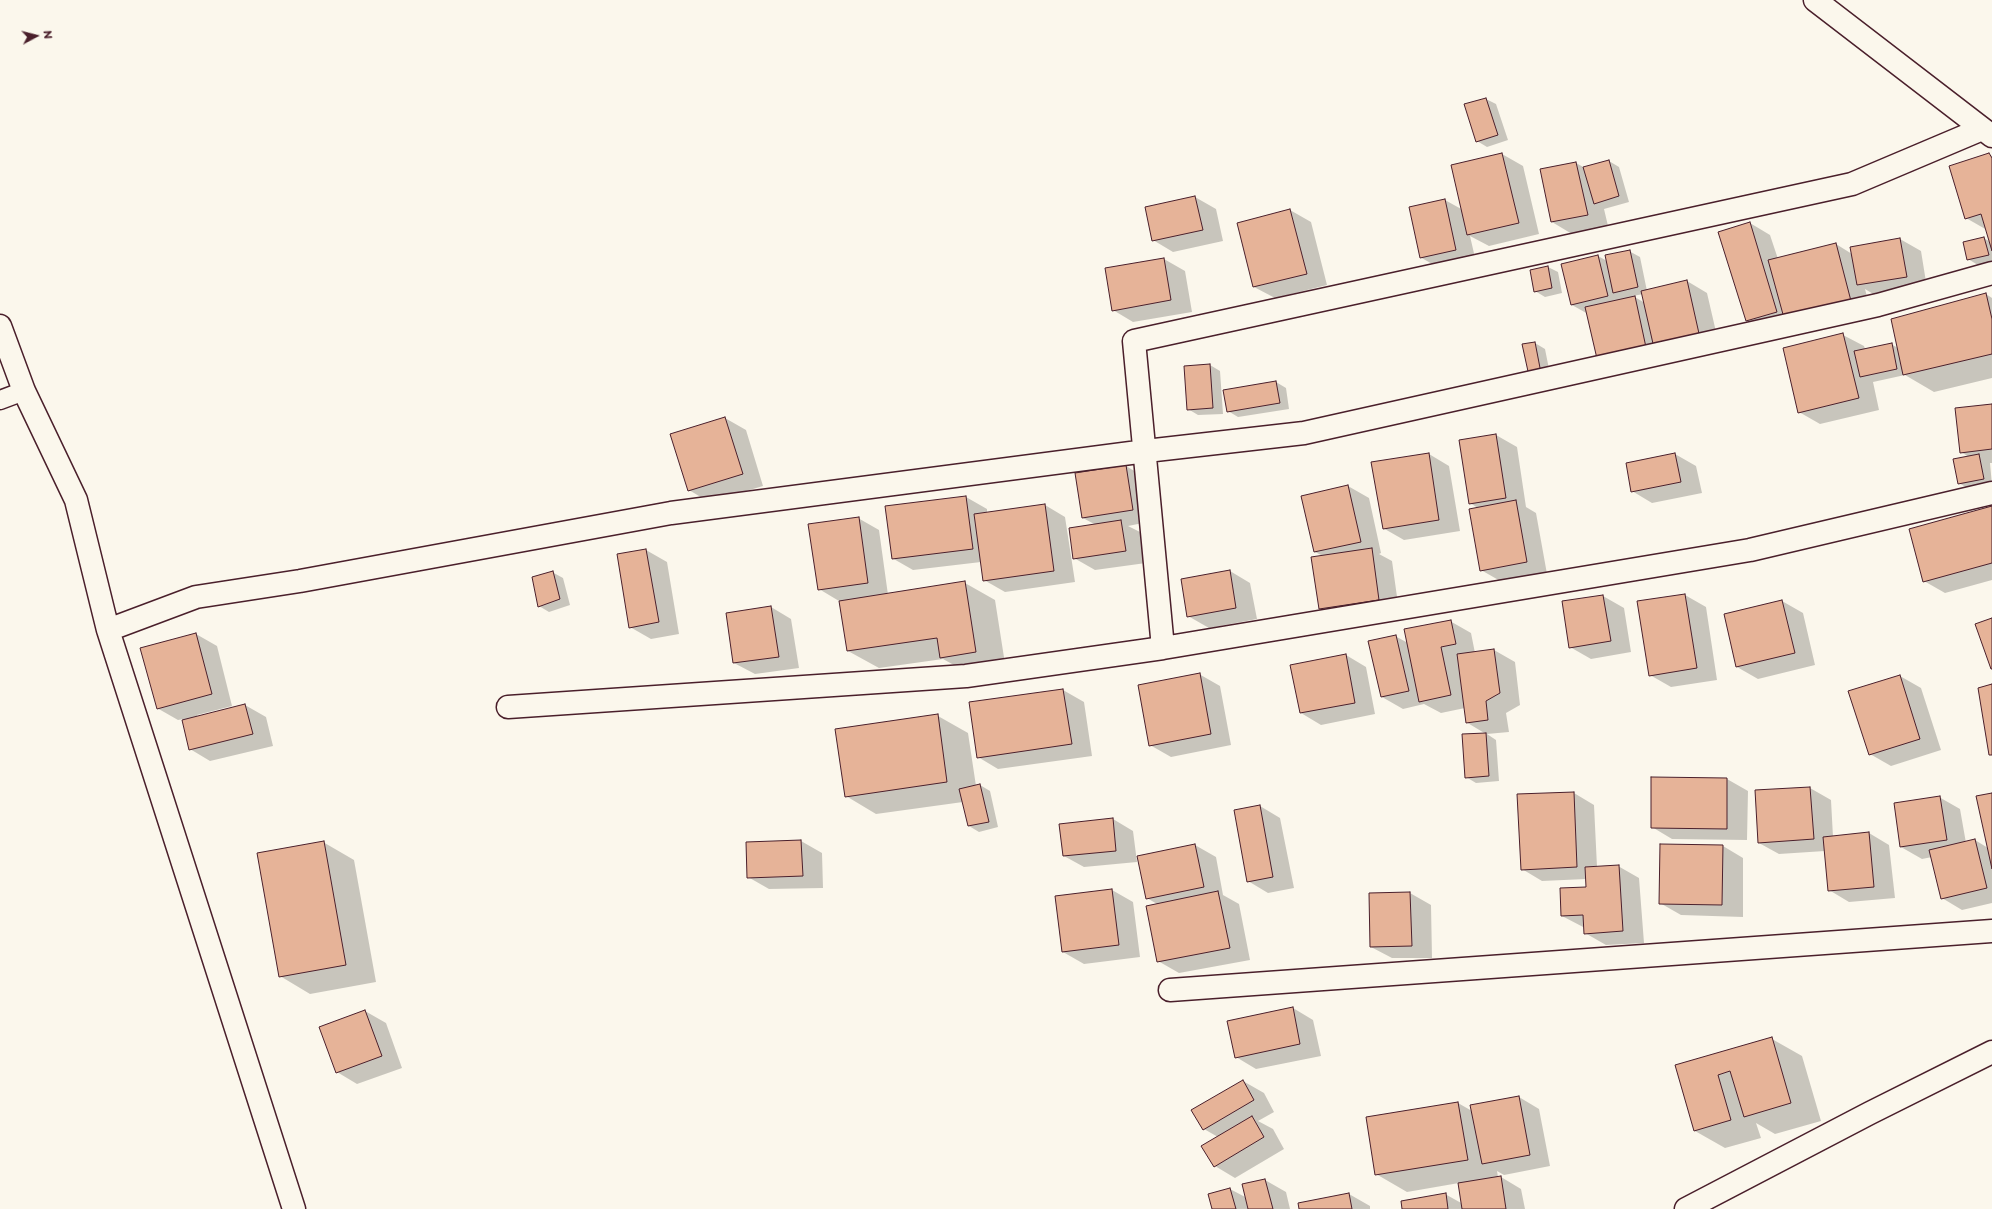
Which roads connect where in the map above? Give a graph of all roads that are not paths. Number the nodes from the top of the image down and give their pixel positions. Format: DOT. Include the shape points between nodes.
graph roads {
  1 [pos="1815,0"];
  2 [pos="1987,133"];
  3 [pos="1992,272"];
  4 [pos="0,326"];
  5 [pos="24,391"];
  6 [pos="0,400"];
  7 [pos="1146,451"];
  8 [pos="1992,493"];
  9 [pos="108,630"];
  10 [pos="1163,648"];
  11 [pos="508,707"];
  12 [pos="1992,931"];
  13 [pos="1170,990"];
  14 [pos="1992,1052"];
  15 [pos="294,1209"];
  16 [pos="1686,1209"];
  1 -- 2 [label="street"];
  2 -- 7 [label="street" via="1852,184 1134,340"];
  3 -- 7 [label="street" via="1878,305 1304,433"];
  4 -- 5 [label="street"];
  5 -- 6 [label="lane"];
  5 -- 9 [label="street" via="76,500"];
  7 -- 9 [label="street" via="671,513 300,581 196,597"];
  7 -- 10 [label="street"];
  8 -- 10 [label="street" via="1750,550"];
  9 -- 15 [label="street"];
  10 -- 11 [label="street" via="966,676"];
  12 -- 13 [label="street"];
  14 -- 16 [label="street"];
}
